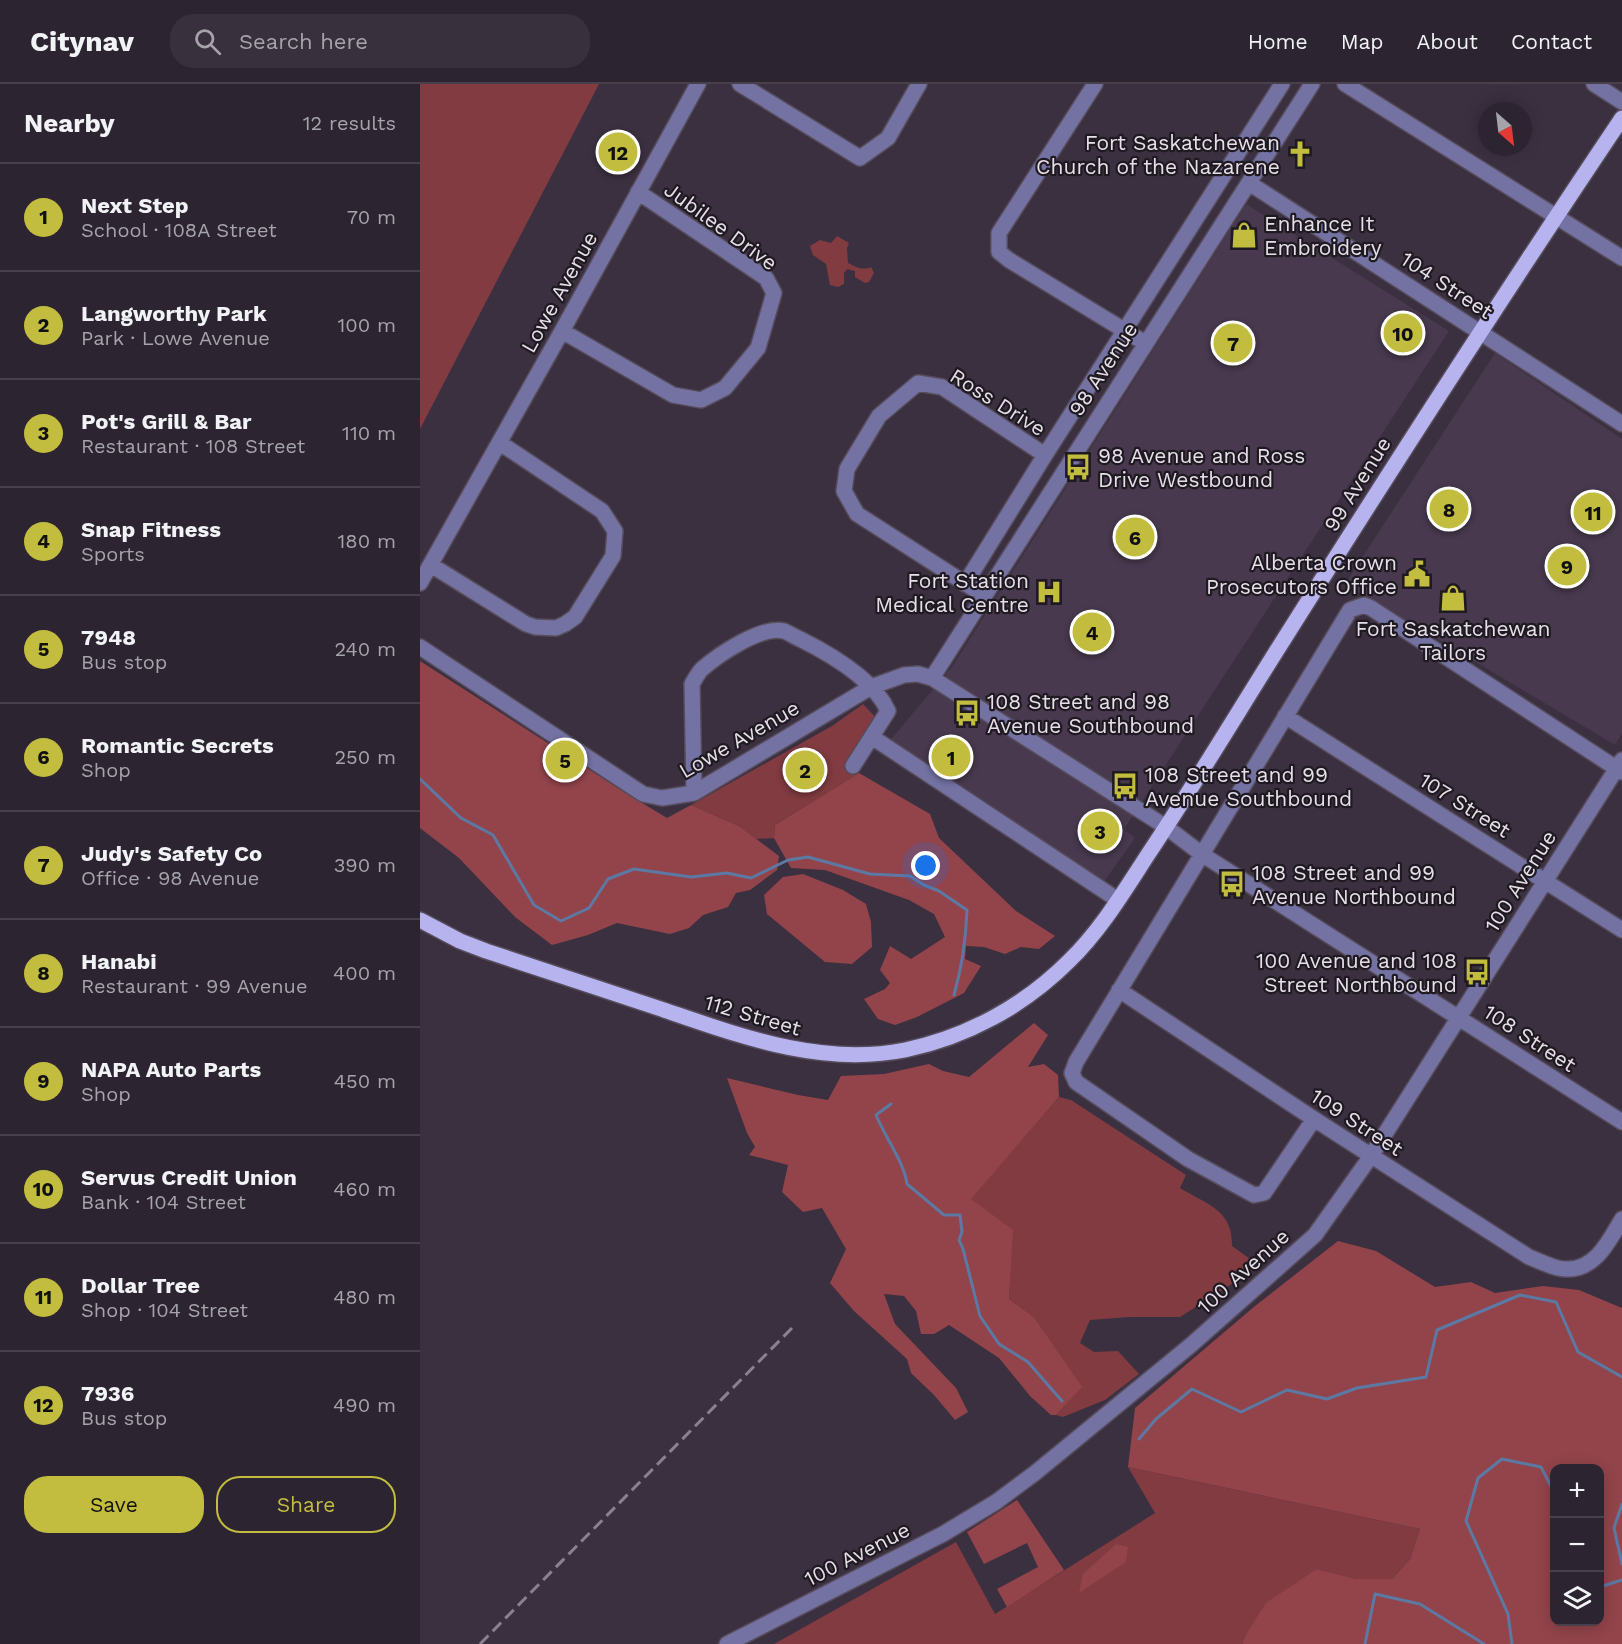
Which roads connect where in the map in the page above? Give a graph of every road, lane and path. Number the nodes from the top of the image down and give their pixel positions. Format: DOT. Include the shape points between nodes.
graph roads {
  1 [pos="698,84"];
  2 [pos="740,84"];
  3 [pos="919,84"];
  4 [pos="1095,84"];
  5 [pos="1282,84"];
  6 [pos="1312,84"];
  7 [pos="1345,84"];
  8 [pos="1594,84"];
  9 [pos="1622,102"];
  10 [pos="1622,118"];
  11 [pos="1249,183"];
  12 [pos="638,192"];
  13 [pos="1556,217"];
  14 [pos="1622,258"];
  15 [pos="1125,330"];
  16 [pos="562,331"];
  17 [pos="1480,331"];
  18 [pos="1145,343"];
  19 [pos="1622,424"];
  20 [pos="500,443"];
  21 [pos="1045,456"];
  22 [pos="431,565"];
  23 [pos="420,583"];
  24 [pos="965,584"];
  25 [pos="984,596"];
  26 [pos="420,647"];
  27 [pos="932,678"];
  28 [pos="871,687"];
  29 [pos="1285,716"];
  30 [pos="872,737"];
  31 [pos="853,766"];
  32 [pos="1620,767"];
  33 [pos="694,793"];
  34 [pos="1166,827"];
  35 [pos="1203,855"];
  36 [pos="1545,881"];
  37 [pos="1118,900"];
  38 [pos="420,920"];
  39 [pos="1622,930"];
  40 [pos="1067,963"];
  41 [pos="1119,990"];
  42 [pos="1458,1017"];
  43 [pos="1314,1119"];
  44 [pos="1622,1122"];
  45 [pos="1371,1156"];
  46 [pos="1622,1219"];
  47 [pos="727,1644"];
  1 -- 12 [label="street, Lowe Avenue"];
  2 -- 3 [label="street" via="860,158 888,138"];
  4 -- 15 [label="street" via="999,233 999,252"];
  5 -- 15 [label="street"];
  6 -- 11 [label="street, 98 Avenue"];
  7 -- 13 [label="street"];
  8 -- 9 [label="street"];
  10 -- 13 [label="main road, 99 Avenue"];
  11 -- 17 [label="street, 104 Street"];
  11 -- 18 [label="street, 98 Avenue"];
  12 -- 16 [label="street, Lowe Avenue"];
  12 -- 16 [label="street, Jubilee Drive" via="766,278 774,293 758,348 725,388 701,400 673,395"];
  13 -- 14 [label="street"];
  13 -- 17 [label="main road, 99 Avenue"];
  15 -- 18 [label="street"];
  15 -- 21 [label="street"];
  16 -- 20 [label="street, Lowe Avenue"];
  17 -- 19 [label="street, 104 Street"];
  17 -- 34 [label="main road, 99 Avenue"];
  18 -- 25 [label="street, 98 Avenue"];
  20 -- 22 [label="street, Lowe Avenue"];
  20 -- 22 [label="street" via="602,511 615,531 609,564 575,617 548,629 526,624"];
  21 -- 24 [label="street"];
  21 -- 24 [label="street, Ross Drive" via="942,387 918,383 879,416 847,469 844,491 857,514"];
  22 -- 23 [label="street, Lowe Avenue"];
  24 -- 25 [label="street, Ross Drive"];
  25 -- 27 [label="street, 98 Avenue"];
  26 -- 33 [label="street, Lowe Avenue" via="643,794 662,798"];
  27 -- 28 [label="street, Lowe Avenue" via="904,675"];
  27 -- 34 [label="street, 108 Street"];
  28 -- 30 [label="street" via="888,711"];
  28 -- 33 [label="street, Lowe Avenue"];
  28 -- 33 [label="street" via="828,653 783,631 758,634 732,649 700,670 692,684"];
  29 -- 32 [label="street" via="1347,614 1364,605"];
  29 -- 35 [label="street"];
  29 -- 36 [label="street, 107 Street"];
  30 -- 31 [label="street"];
  30 -- 37 [label="street"];
  32 -- 36 [label="street, 100 Avenue"];
  34 -- 35 [label="street, 108 Street"];
  34 -- 37 [label="main road, 99 Avenue"];
  35 -- 41 [label="street"];
  35 -- 42 [label="street, 108 Street"];
  36 -- 39 [label="street, 107 Street"];
  36 -- 42 [label="street, 100 Avenue"];
  37 -- 40 [label="main road, 99 Avenue"];
  38 -- 40 [label="main road, 112 Street" via="486,951 734,1034 826,1054 903,1050 961,1033 1021,1001"];
  41 -- 43 [label="street, 109 Street"];
  41 -- 43 [label="street" via="1076,1062 1073,1078 1188,1159 1254,1195 1264,1193"];
  42 -- 44 [label="street, 108 Street"];
  42 -- 45 [label="street, 100 Avenue"];
  43 -- 45 [label="street, 109 Street"];
  45 -- 46 [label="street, 109 Street" via="1529,1257 1565,1269 1586,1266"];
  45 -- 47 [label="street, 100 Avenue" via="1315,1235 1191,1345 1016,1488 943,1534"];
}
